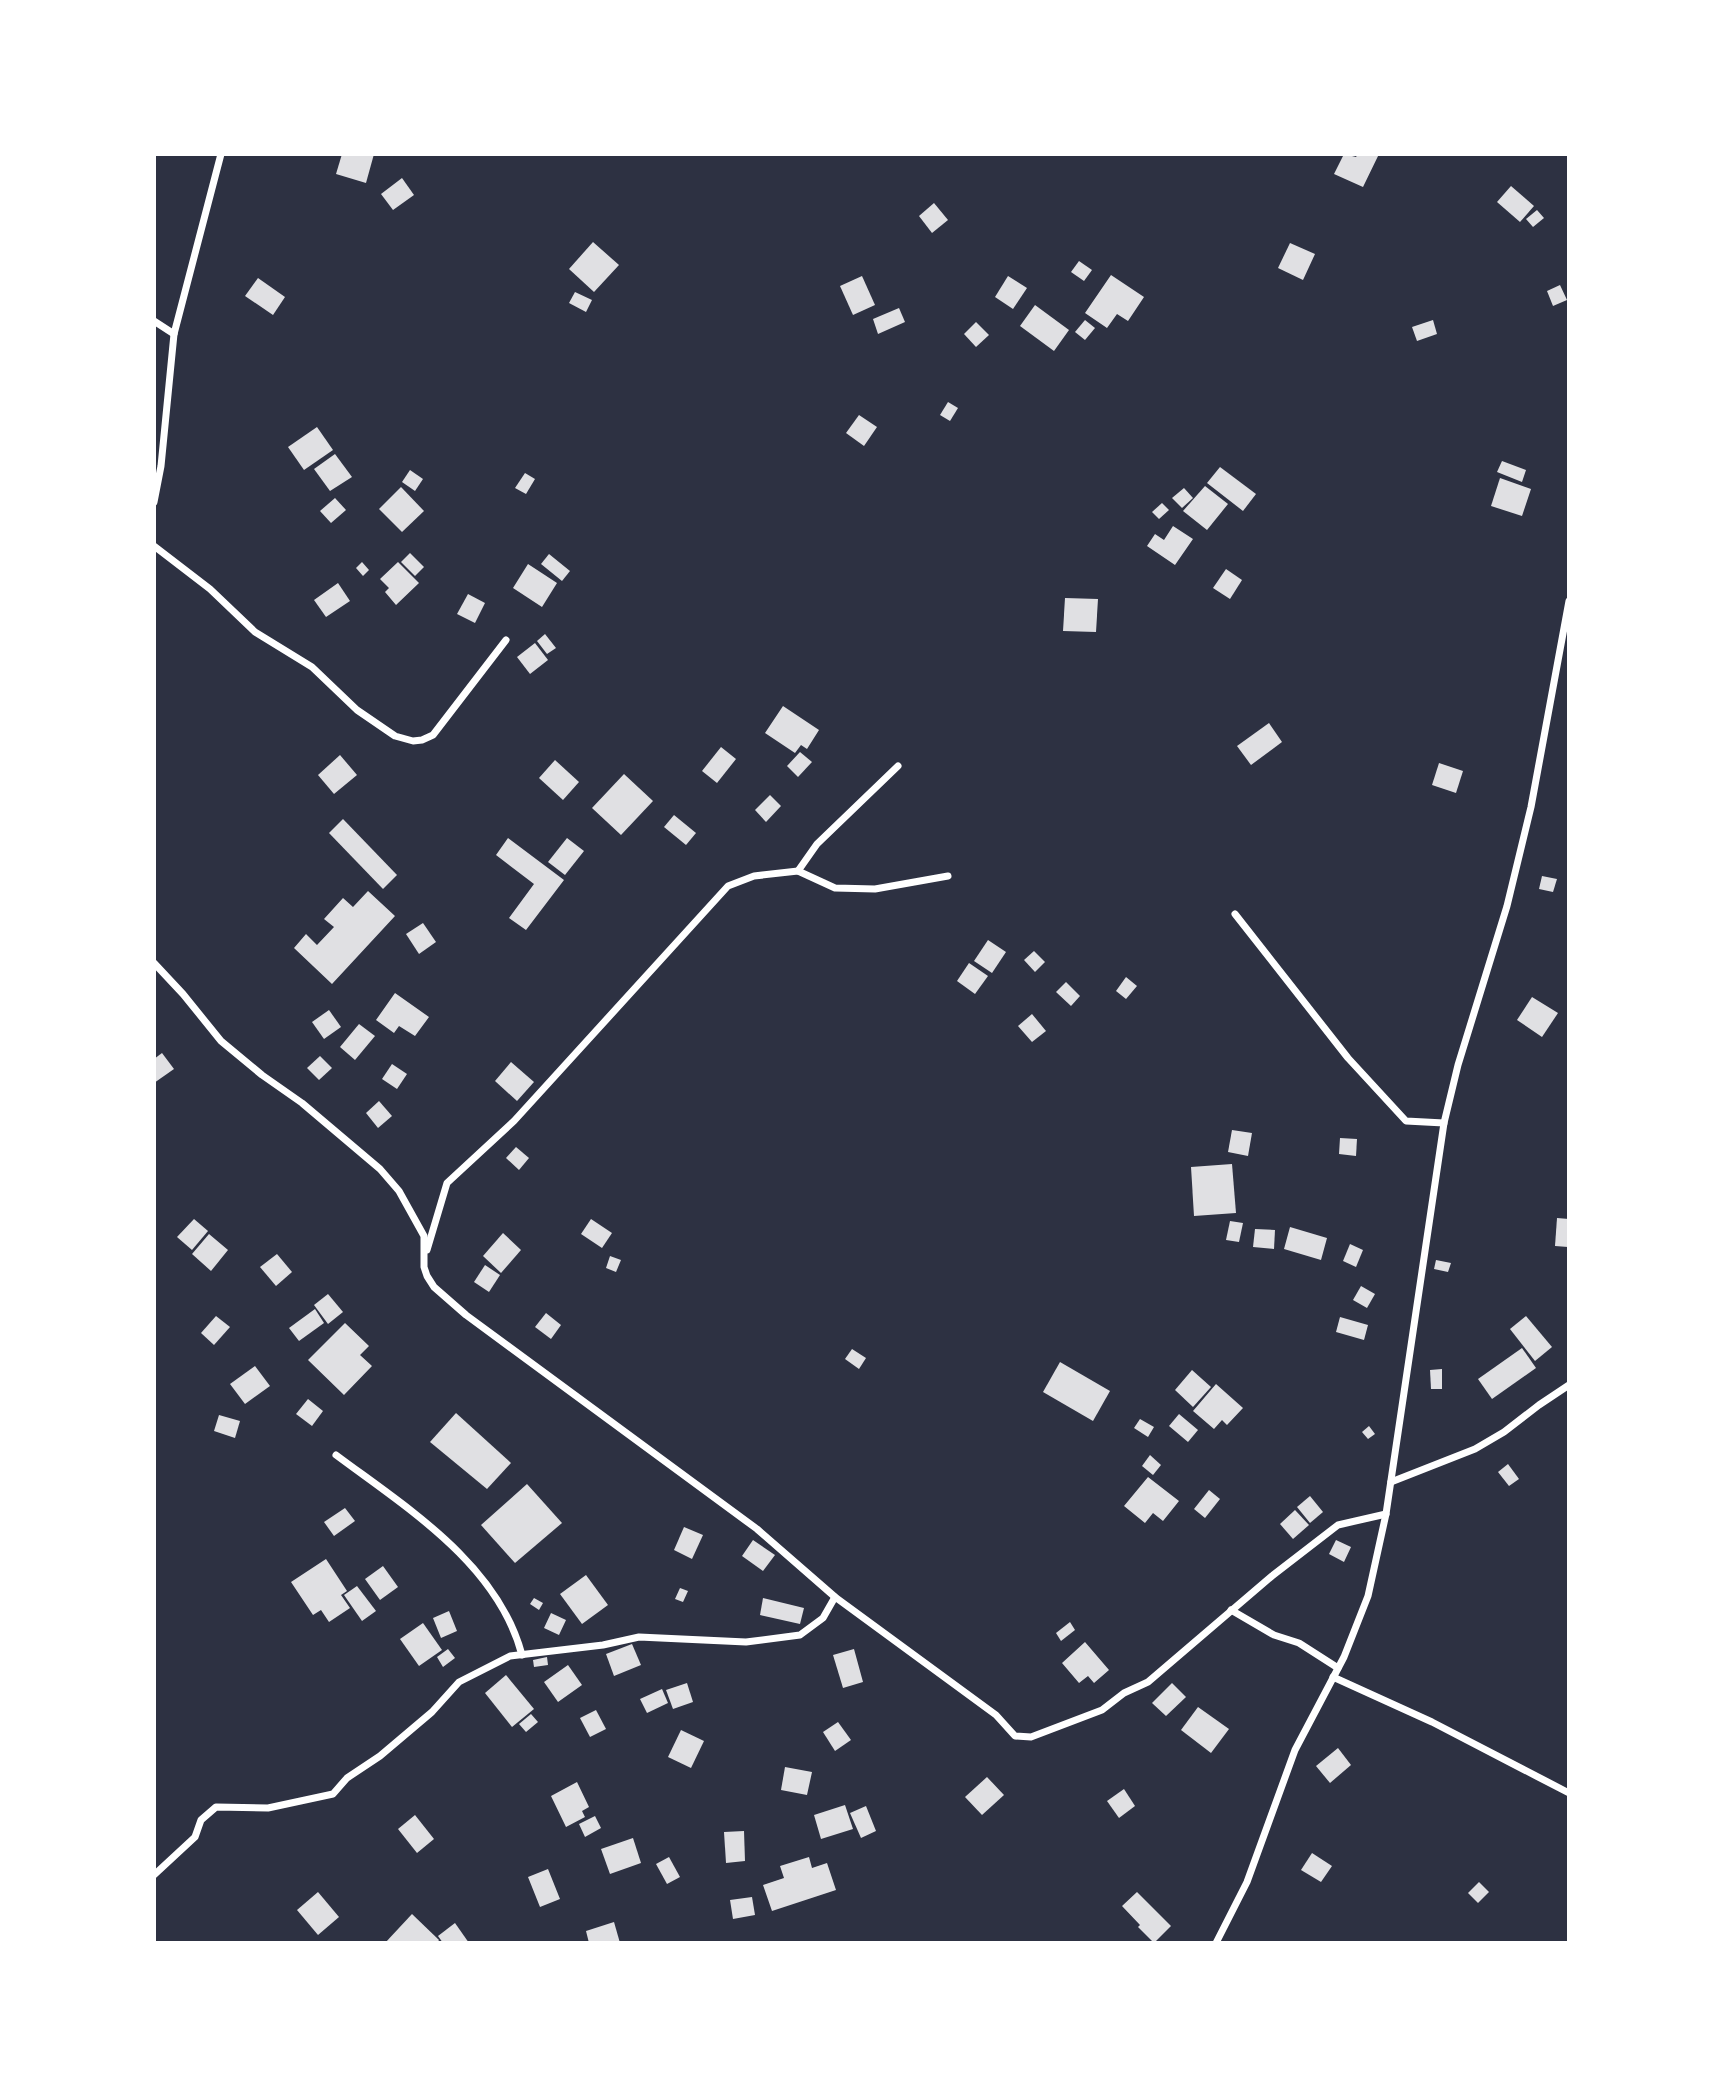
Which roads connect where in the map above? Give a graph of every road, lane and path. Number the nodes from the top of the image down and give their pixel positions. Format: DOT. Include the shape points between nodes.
graph roads {
  1 [pos="221,154"];
  2 [pos="154,321"];
  3 [pos="174,334"];
  4 [pos="154,502"];
  5 [pos="154,546"];
  6 [pos="1569,601"];
  7 [pos="506,640"];
  8 [pos="898,766"];
  9 [pos="798,871"];
  10 [pos="948,876"];
  11 [pos="1235,914"];
  12 [pos="154,963"];
  13 [pos="1444,1123"];
  14 [pos="425,1254"];
  15 [pos="1569,1385"];
  16 [pos="336,1455"];
  17 [pos="1391,1482"];
  18 [pos="1386,1514"];
  19 [pos="835,1597"];
  20 [pos="1231,1611"];
  21 [pos="522,1654"];
  22 [pos="1338,1668"];
  23 [pos="1333,1677"];
  24 [pos="1569,1793"];
  25 [pos="154,1875"];
  26 [pos="1216,1943"];
  1 -- 3 [label="street"];
  2 -- 3 [label="street"];
  3 -- 4 [label="street"];
  5 -- 7 [label="street" via="256,632 312,667 357,710 395,736 413,741 433,735"];
  6 -- 13 [label="street" via="1531,807"];
  8 -- 9 [label="street" via="817,844"];
  9 -- 10 [label="street" via="835,888 875,889"];
  9 -- 14 [label="street" via="754,876 728,886 514,1121 447,1183"];
  11 -- 13 [label="street" via="1348,1058 1406,1121"];
  12 -- 14 [label="street" via="221,1041 380,1168 414,1213 424,1236"];
  13 -- 17 [label="street"];
  14 -- 19 [label="street" via="424,1267 434,1287 466,1315 757,1529"];
  15 -- 17 [label="street" via="1475,1448"];
  16 -- 21 [label="street" via="444,1537 502,1604"];
  17 -- 18 [label="street"];
  18 -- 20 [label="street" via="1338,1525"];
  18 -- 22 [label="street" via="1368,1597"];
  19 -- 20 [label="street" via="996,1715 1014,1736 1031,1737 1102,1710 1148,1682"];
  19 -- 21 [label="street" via="823,1618 800,1635 746,1642 639,1637"];
  20 -- 22 [label="street" via="1299,1643"];
  21 -- 25 [label="street" via="499,1660 459,1682 432,1712 333,1794 268,1808 216,1807 201,1820 195,1837"];
  22 -- 23 [label="street"];
  23 -- 24 [label="street"];
  23 -- 26 [label="street" via="1295,1750 1247,1882"];
}
